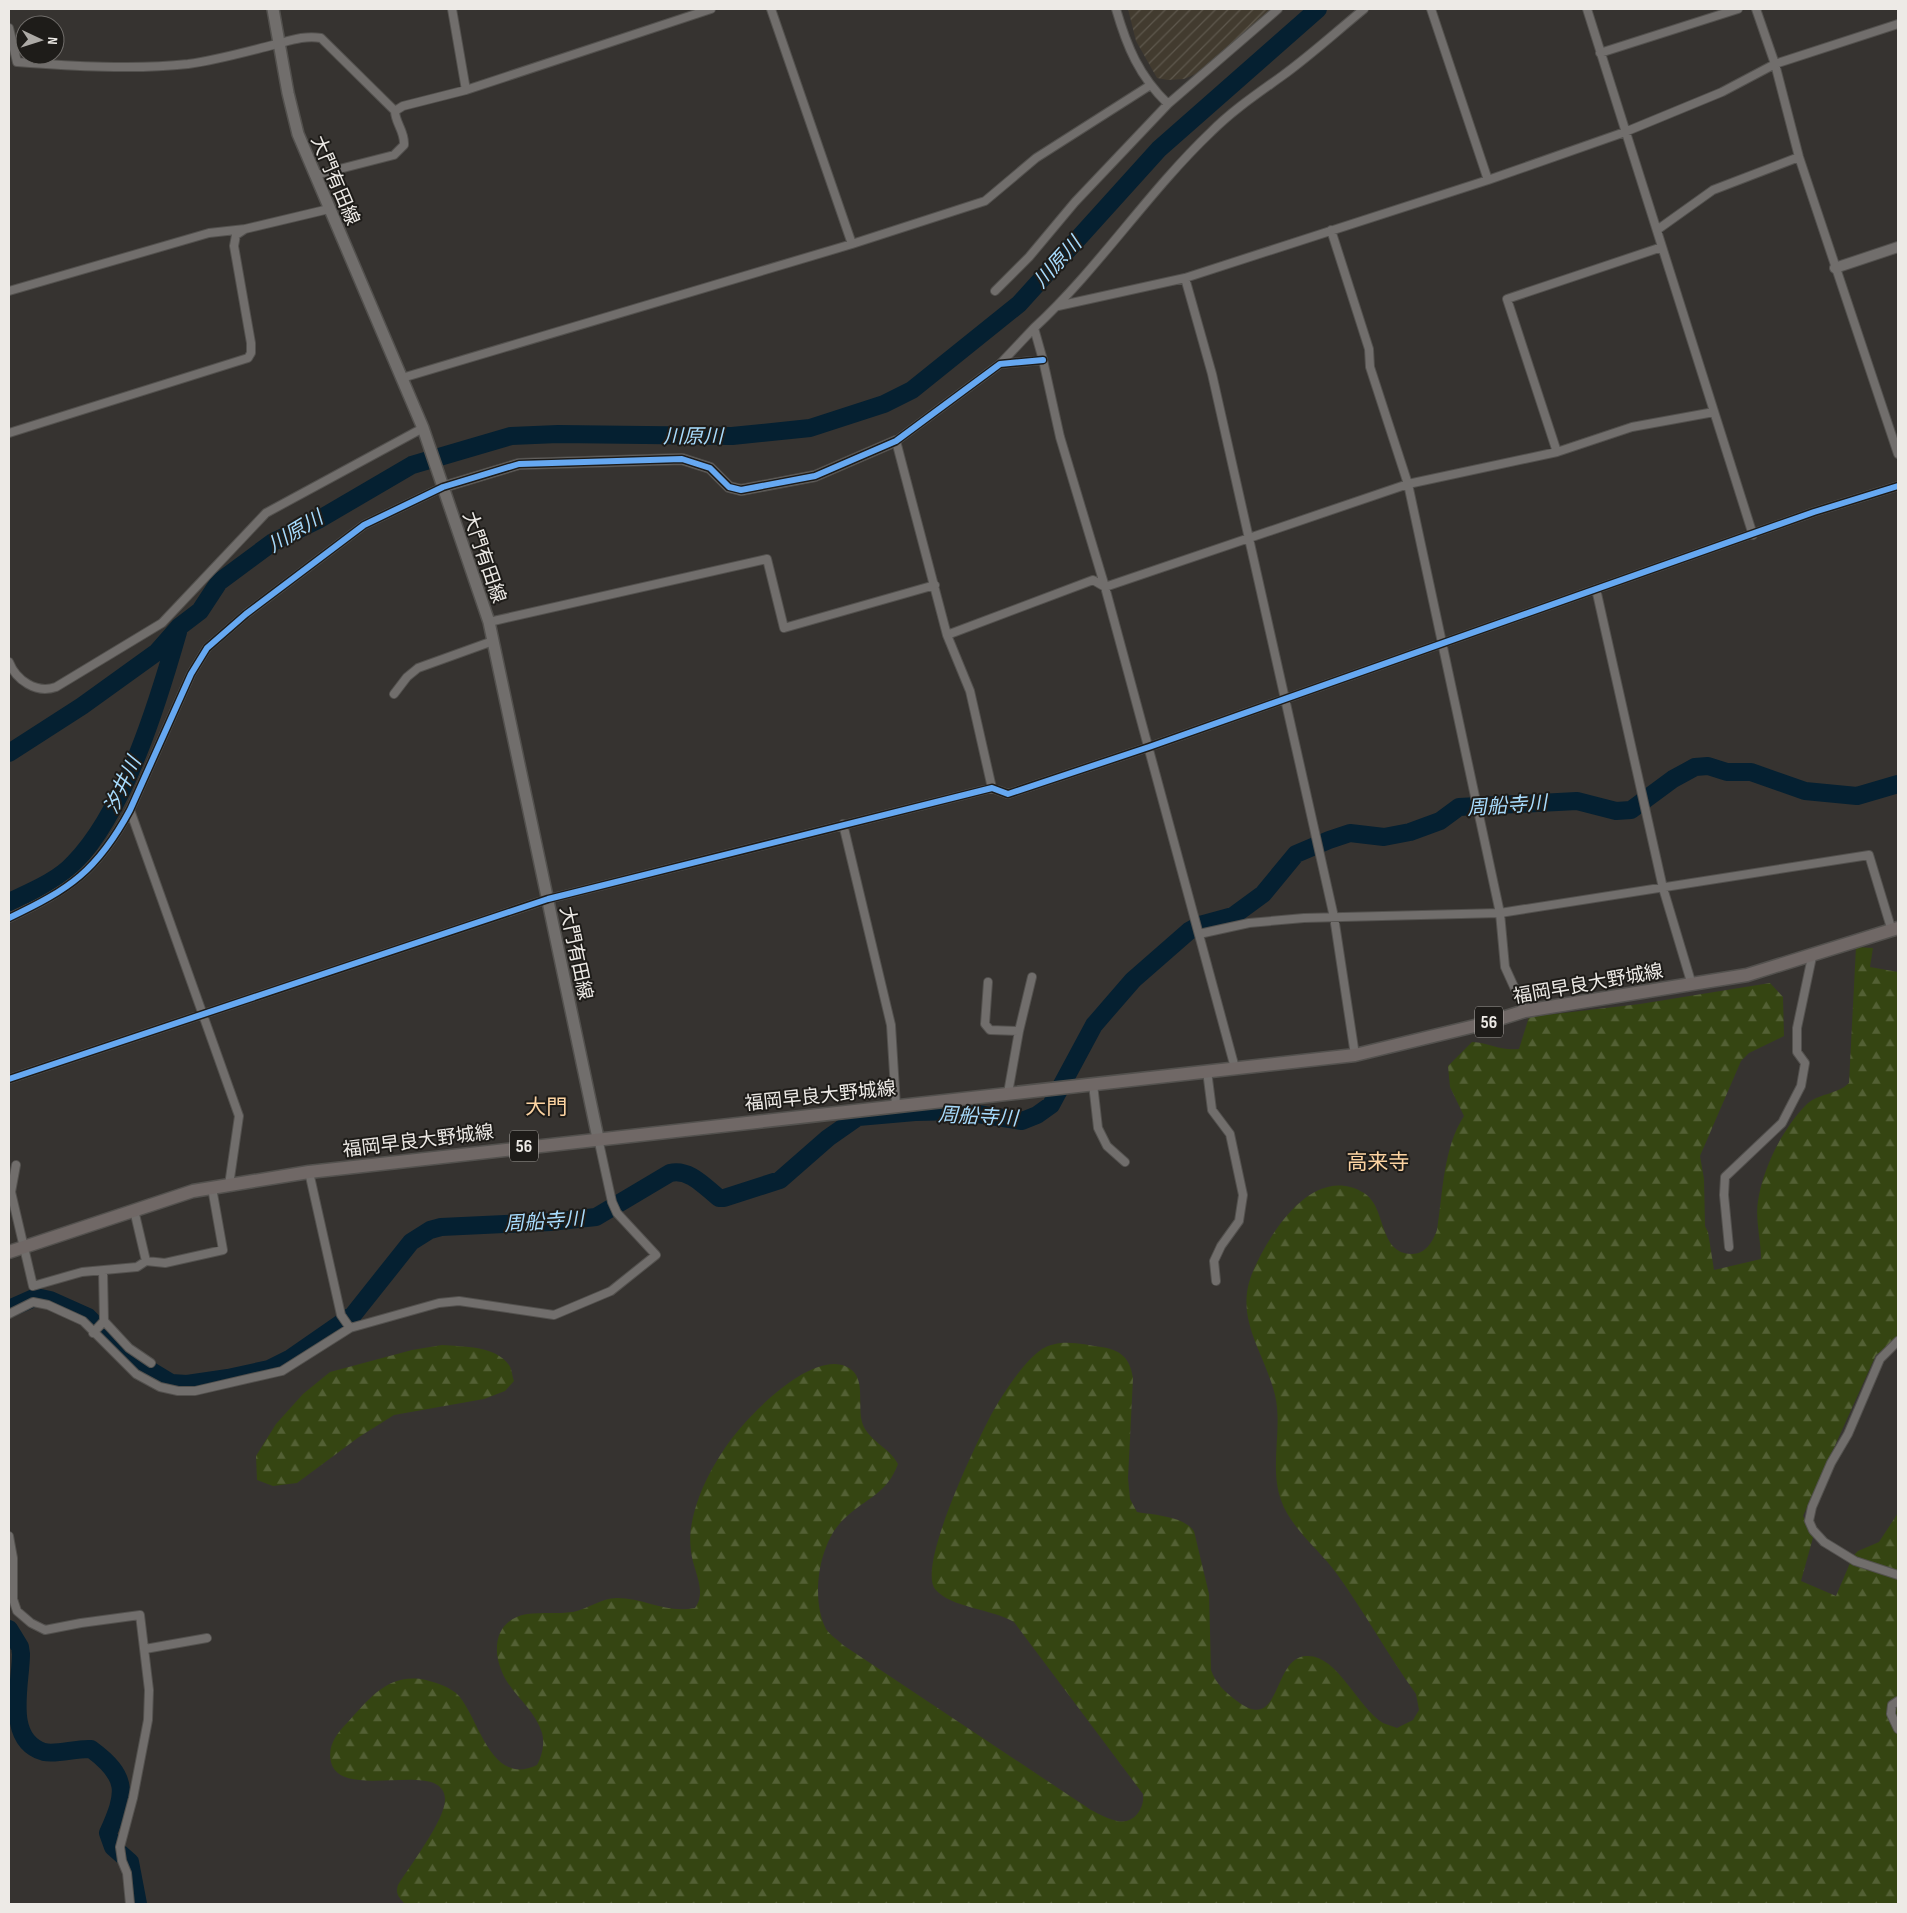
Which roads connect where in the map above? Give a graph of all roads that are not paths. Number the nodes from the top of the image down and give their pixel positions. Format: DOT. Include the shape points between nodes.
graph roads {
  1 [pos="273,9"];
  2 [pos="452,9"];
  3 [pos="712,9"];
  4 [pos="771,9"];
  5 [pos="1116,9"];
  6 [pos="1278,9"];
  7 [pos="1364,9"];
  8 [pos="1431,9"];
  9 [pos="1587,9"];
  10 [pos="1738,9"];
  11 [pos="1756,9"];
  12 [pos="1898,24"];
  13 [pos="9,28"];
  14 [pos="280,43"];
  15 [pos="1600,53"];
  16 [pos="1775,64"];
  17 [pos="1149,86"];
  18 [pos="466,90"];
  19 [pos="1168,104"];
  20 [pos="395,112"];
  21 [pos="1625,132"];
  22 [pos="1799,157"];
  23 [pos="316,176"];
  24 [pos="1488,180"];
  25 [pos="329,209"];
  26 [pos="245,228"];
  27 [pos="1331,230"];
  28 [pos="1657,230"];
  29 [pos="852,244"];
  30 [pos="1898,246"];
  31 [pos="1662,247"];
  32 [pos="1835,268"];
  33 [pos="1185,278"];
  34 [pos="9,291"];
  35 [pos="995,291"];
  36 [pos="1058,306"];
  37 [pos="1034,328"];
  38 [pos="1044,360"];
  39 [pos="1000,364"];
  40 [pos="402,378"];
  41 [pos="1714,412"];
  42 [pos="423,428"];
  43 [pos="9,433"];
  44 [pos="896,441"];
  45 [pos="1557,452"];
  46 [pos="1898,454"];
  47 [pos="1408,484"];
  48 [pos="1898,486"];
  49 [pos="443,487"];
  50 [pos="1754,535"];
  51 [pos="1247,538"];
  52 [pos="934,585"];
  53 [pos="1105,587"];
  54 [pos="1596,589"];
  55 [pos="489,622"];
  56 [pos="947,636"];
  57 [pos="493,641"];
  58 [pos="1443,643"];
  59 [pos="9,662"];
  60 [pos="394,694"];
  61 [pos="1286,699"];
  62 [pos="1149,747"];
  63 [pos="992,788"];
  64 [pos="130,810"];
  65 [pos="843,824"];
  66 [pos="1664,888"];
  67 [pos="548,899"];
  68 [pos="1500,913"];
  69 [pos="9,918"];
  70 [pos="1334,918"];
  71 [pos="1895,930"];
  72 [pos="1198,934"];
  73 [pos="1812,957"];
  74 [pos="1032,977"];
  75 [pos="988,982"];
  76 [pos="1692,985"];
  77 [pos="1525,1010"];
  78 [pos="203,1014"];
  79 [pos="1019,1031"];
  80 [pos="1355,1054"];
  81 [pos="1235,1068"];
  82 [pos="1207,1071"];
  83 [pos="9,1079"];
  84 [pos="1093,1084"];
  85 [pos="1008,1093"];
  86 [pos="896,1106"];
  87 [pos="598,1138"];
  88 [pos="1125,1162"];
  89 [pos="16,1165"];
  90 [pos="309,1172"];
  91 [pos="229,1185"];
  92 [pos="212,1188"];
  93 [pos="134,1210"];
  94 [pos="1729,1247"];
  95 [pos="23,1248"];
  96 [pos="9,1252"];
  97 [pos="146,1261"];
  98 [pos="103,1270"];
  99 [pos="1216,1281"];
  100 [pos="9,1314"];
  101 [pos="103,1322"];
  102 [pos="350,1328"];
  103 [pos="94,1332"];
  104 [pos="1898,1341"];
  105 [pos="150,1364"];
  106 [pos="9,1536"];
  107 [pos="1898,1574"];
  108 [pos="207,1638"];
  109 [pos="145,1649"];
  110 [pos="1898,1701"];
  111 [pos="1898,1729"];
  112 [pos="130,1904"];
  1 -- 14 [label="main road, 大門有田線"];
  2 -- 18 [label="street"];
  3 -- 18 [label="street"];
  4 -- 29 [label="street"];
  5 -- 17 [label="street" via="1128,48"];
  6 -- 19 [label="street"];
  7 -- 36 [label="street" via="1283,75 1238,106 1210,132 1169,175"];
  8 -- 24 [label="street"];
  9 -- 15 [label="street"];
  10 -- 15 [label="street"];
  11 -- 16 [label="street"];
  12 -- 16 [label="street"];
  13 -- 14 [label="street" via="17,62 71,66 188,64"];
  14 -- 20 [label="street" via="321,38"];
  14 -- 23 [label="main road, 大門有田線" via="292,113"];
  15 -- 21 [label="street"];
  16 -- 21 [label="street" via="1722,92"];
  16 -- 22 [label="street"];
  17 -- 19 [label="street"];
  17 -- 29 [label="street" via="1036,158 984,201"];
  18 -- 20 [label="street" via="403,106"];
  19 -- 35 [label="street"];
  20 -- 23 [label="street" via="404,138 401,150 375,161"];
  21 -- 24 [label="street"];
  21 -- 28 [label="street"];
  22 -- 28 [label="street" via="1713,190"];
  22 -- 32 [label="street"];
  23 -- 25 [label="main road, 大門有田線"];
  24 -- 27 [label="street"];
  25 -- 26 [label="street"];
  25 -- 40 [label="main road, 大門有田線"];
  26 -- 34 [label="street" via="209,233"];
  26 -- 43 [label="street" via="236,235 234,259 251,343 248,358"];
  27 -- 33 [label="street"];
  27 -- 47 [label="street"];
  28 -- 31 [label="street"];
  29 -- 40 [label="street"];
  30 -- 32 [label="street"];
  31 -- 41 [label="street"];
  31 -- 45 [label="street" via="1507,299"];
  32 -- 46 [label="street"];
  33 -- 36 [label="street"];
  33 -- 51 [label="street" via="1212,374"];
  36 -- 37 [label="street"];
  37 -- 38 [label="street"];
  37 -- 39 [label="street"];
  38 -- 39 [label="street"];
  38 -- 53 [label="street" via="1060,436"];
  39 -- 44 [label="street"];
  40 -- 42 [label="main road, 大門有田線"];
  41 -- 45 [label="street" via="1632,427"];
  41 -- 50 [label="street"];
  42 -- 49 [label="main road, 大門有田線"];
  42 -- 59 [label="street" via="266,512 162,623 56,687 49,690 29,685 14,675"];
  44 -- 49 [label="street" via="815,476 741,490 728,487 710,468 682,459 519,464"];
  44 -- 52 [label="street"];
  45 -- 47 [label="street"];
  47 -- 51 [label="street"];
  47 -- 58 [label="street"];
  48 -- 50 [label="street"];
  49 -- 55 [label="main road, 大門有田線"];
  49 -- 64 [label="street" via="364,526 246,614 207,648"];
  50 -- 54 [label="street"];
  51 -- 53 [label="street"];
  51 -- 61 [label="street"];
  52 -- 55 [label="street" via="784,628 767,559"];
  52 -- 56 [label="street"];
  53 -- 56 [label="street" via="1093,580"];
  53 -- 62 [label="street"];
  54 -- 58 [label="street"];
  54 -- 66 [label="street"];
  55 -- 57 [label="main road, 大門有田線"];
  56 -- 63 [label="street" via="970,691"];
  57 -- 60 [label="street" via="418,668"];
  57 -- 67 [label="main road, 大門有田線"];
  58 -- 61 [label="street"];
  58 -- 68 [label="street"];
  61 -- 62 [label="street"];
  61 -- 70 [label="street"];
  62 -- 63 [label="street" via="1008,794"];
  62 -- 72 [label="street"];
  63 -- 65 [label="street"];
  64 -- 69 [label="street" via="93,866 55,895"];
  64 -- 78 [label="street"];
  65 -- 67 [label="street" via="708,861"];
  65 -- 86 [label="street" via="891,1025"];
  66 -- 68 [label="street"];
  66 -- 71 [label="street" via="1869,856"];
  66 -- 76 [label="street"];
  67 -- 78 [label="street"];
  67 -- 87 [label="main road, 大門有田線"];
  68 -- 70 [label="street"];
  68 -- 77 [label="street" via="1505,967"];
  70 -- 72 [label="street" via="1249,923"];
  70 -- 80 [label="street"];
  71 -- 73 [label="main road, 福岡早良大野城線 / 56"];
  72 -- 81 [label="street"];
  73 -- 76 [label="main road, 福岡早良大野城線 / 56" via="1747,975"];
  73 -- 94 [label="street" via="1797,1028 1797,1052 1806,1063 1805,1072 1782,1123 1724,1177"];
  74 -- 79 [label="street"];
  75 -- 79 [label="street" via="985,1024 990,1030"];
  76 -- 77 [label="main road, 福岡早良大野城線 / 56"];
  77 -- 80 [label="main road, 福岡早良大野城線 / 56" via="1484,1024"];
  78 -- 83 [label="street"];
  78 -- 91 [label="street" via="239,1116"];
  79 -- 85 [label="street"];
  80 -- 81 [label="main road, 福岡早良大野城線 / 56"];
  81 -- 82 [label="main road, 福岡早良大野城線 / 56"];
  82 -- 84 [label="main road, 福岡早良大野城線 / 56"];
  82 -- 99 [label="street" via="1212,1110 1230,1134 1243,1194 1239,1221 1214,1261"];
  84 -- 85 [label="main road, 福岡早良大野城線 / 56"];
  84 -- 88 [label="street" via="1098,1128 1107,1146"];
  85 -- 86 [label="main road, 福岡早良大野城線 / 56"];
  86 -- 87 [label="main road, 福岡早良大野城線 / 56"];
  87 -- 90 [label="main road, 福岡早良大野城線 / 56"];
  87 -- 102 [label="street" via="617,1213 656,1255 610,1291 554,1315 459,1301 439,1303"];
  89 -- 95 [label="street" via="11,1192"];
  90 -- 91 [label="main road, 福岡早良大野城線 / 56"];
  90 -- 102 [label="street" via="341,1315"];
  91 -- 92 [label="main road, 福岡早良大野城線 / 56"];
  92 -- 93 [label="main road, 福岡早良大野城線 / 56" via="170,1197"];
  92 -- 97 [label="street" via="223,1250 165,1263"];
  93 -- 95 [label="main road, 福岡早良大野城線 / 56"];
  93 -- 97 [label="street"];
  95 -- 96 [label="main road, 福岡早良大野城線 / 56"];
  95 -- 98 [label="street" via="33,1286 82,1272"];
  97 -- 98 [label="street" via="137,1267"];
  98 -- 101 [label="street"];
  100 -- 103 [label="street" via="33,1302 48,1305 83,1321"];
  101 -- 103 [label="street"];
  101 -- 105 [label="street"];
  102 -- 103 [label="street" via="282,1371 195,1391 160,1387 136,1374"];
  104 -- 107 [label="street" via="1880,1359 1848,1434 1831,1463 1812,1507 1810,1521 1824,1542 1855,1561"];
  106 -- 109 [label="street" via="13,1558 12,1599 17,1611 31,1623 45,1630 140,1615"];
  108 -- 109 [label="street"];
  109 -- 112 [label="street" via="148,1720 120,1846"];
  110 -- 111 [label="street" via="1892,1705 1891,1714"];
}
